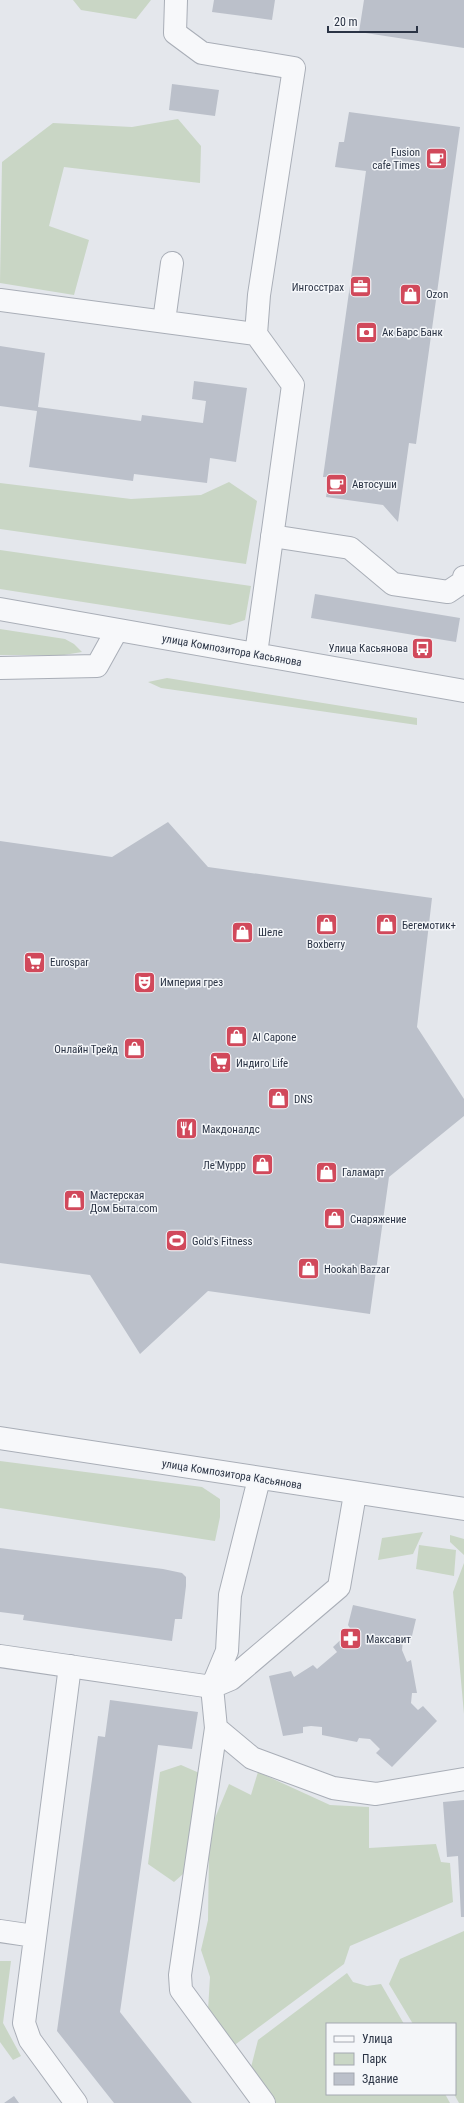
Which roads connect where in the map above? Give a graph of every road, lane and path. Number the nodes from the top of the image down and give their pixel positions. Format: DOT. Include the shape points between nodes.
graph roads {
  1 [pos="176,0"];
  2 [pos="172,263"];
  3 [pos="0,300"];
  4 [pos="164,321"];
  5 [pos="256,334"];
  6 [pos="272,536"];
  7 [pos="464,576"];
  8 [pos="0,609"];
  9 [pos="117,630"];
  10 [pos="256,654"];
  11 [pos="0,668"];
  12 [pos="464,691"];
  13 [pos="0,1438"];
  14 [pos="259,1479"];
  15 [pos="356,1494"];
  16 [pos="464,1509"];
  17 [pos="0,1656"];
  18 [pos="70,1666"];
  19 [pos="212,1687"];
  20 [pos="216,1728"];
  21 [pos="464,1779"];
  22 [pos="0,1931"];
  23 [pos="34,1936"];
  24 [pos="76,2103"];
  25 [pos="264,2103"];
  1 -- 5 [label="street" via="175,33 202,53 294,68 259,296"];
  2 -- 4 [label="street"];
  3 -- 4 [label="street"];
  4 -- 5 [label="street"];
  5 -- 6 [label="street" via="293,385"];
  6 -- 7 [label="street" via="350,548 393,584 448,592 463,582"];
  6 -- 10 [label="street"];
  8 -- 9 [label="street, улица Композитора Касьянова"];
  9 -- 10 [label="street, улица Композитора Касьянова"];
  9 -- 11 [label="street" via="97,666"];
  10 -- 12 [label="street, улица Композитора Касьянова"];
  13 -- 14 [label="street, улица Композитора Касьянова"];
  14 -- 15 [label="street, улица Композитора Касьянова"];
  14 -- 19 [label="street" via="230,1595 227,1651"];
  15 -- 16 [label="street, улица Композитора Касьянова"];
  15 -- 19 [label="street" via="339,1587 231,1678"];
  17 -- 18 [label="street"];
  18 -- 19 [label="street"];
  18 -- 23 [label="street"];
  19 -- 20 [label="street"];
  20 -- 21 [label="street" via="252,1758 333,1788 376,1794"];
  20 -- 25 [label="street" via="180,1974 181,1990"];
  22 -- 23 [label="street"];
  23 -- 24 [label="street" via="24,2023 30,2040"];
}
